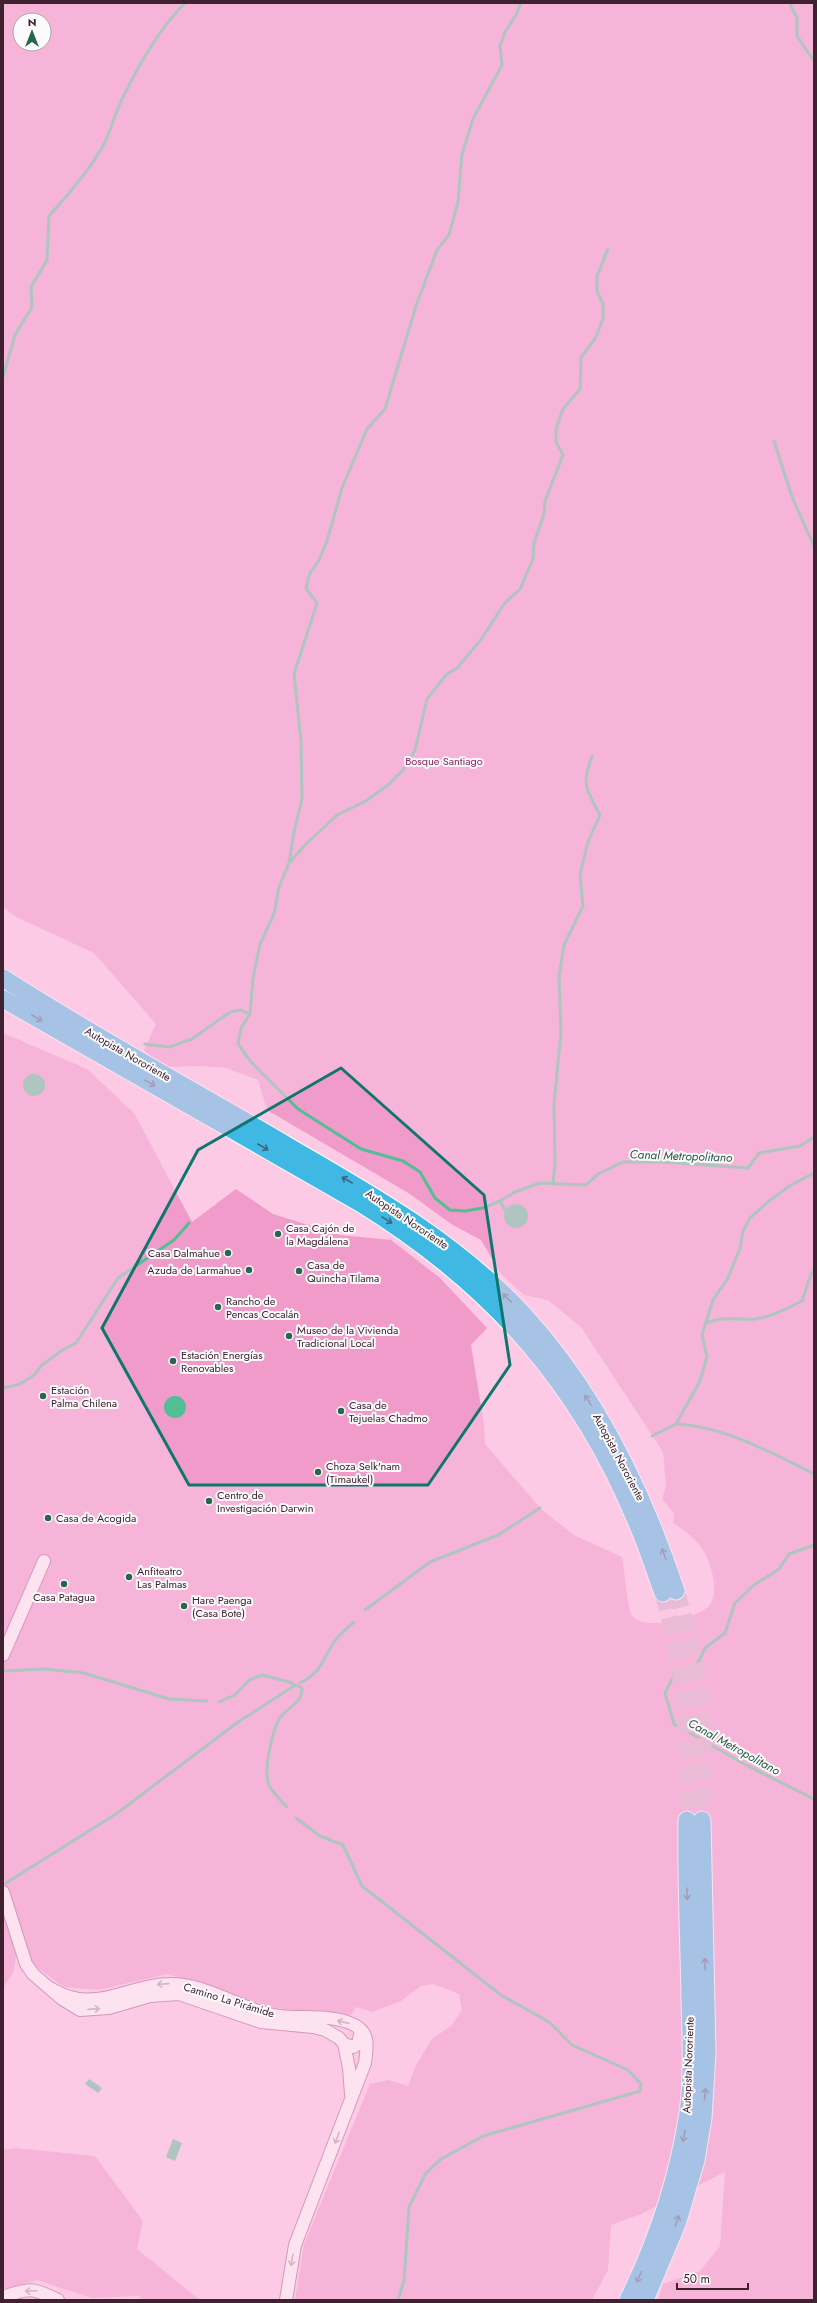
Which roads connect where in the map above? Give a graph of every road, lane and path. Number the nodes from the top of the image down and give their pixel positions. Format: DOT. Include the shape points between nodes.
graph roads {
  1 [pos="3,978"];
  2 [pos="3,999"];
  3 [pos="44,1561"];
  4 [pos="3,1655"];
  5 [pos="695,1820"];
  6 [pos="3,1892"];
  7 [pos="48,1987"];
  8 [pos="361,2029"];
  9 [pos="344,2044"];
  10 [pos="351,2102"];
  11 [pos="657,2256"];
  12 [pos="3,2297"];
  13 [pos="58,2300"];
  14 [pos="286,2300"];
  15 [pos="628,2300"];
  16 [pos="645,2300"];
  2 -- 1 [label="highway, Autopista Nororiente, one-way" via="360,1203 410,1235 471,1283 534,1349 580,1414 628,1503 670,1592 647,1511 604,1426 550,1347 523,1314 490,1282 455,1251 402,1213 75,1024"];
  3 -- 4 [label="street"];
  5 -- 11 [label="highway, Autopista Nororiente" via="694,1856 707,2052 704,2104 696,2160 677,2224"];
  6 -- 7 [label="street, Camino La Pirámide" via="26,1964 32,1974"];
  8 -- 7 [label="street, Camino La Pirámide, one-way" via="334,2020 266,2014 184,1985 154,1985 85,2000 70,1997"];
  7 -- 9 [label="street, Camino La Pirámide, one-way" via="62,2000 80,2010 109,2008 150,1996 179,1994 261,2022 325,2030"];
  8 -- 9 [label="street" via="358,2044 353,2047"];
  8 -- 10 [label="street" via="367,2048 365,2063"];
  9 -- 10 [label="street" via="349,2068"];
  10 -- 14 [label="street, one-way" via="295,2245"];
  11 -- 15 [label="highway, Autopista Nororiente, one-way"];
  11 -- 16 [label="highway, Autopista Nororiente"];
  13 -- 12 [label="street, one-way" via="35,2290 21,2291"];
}
